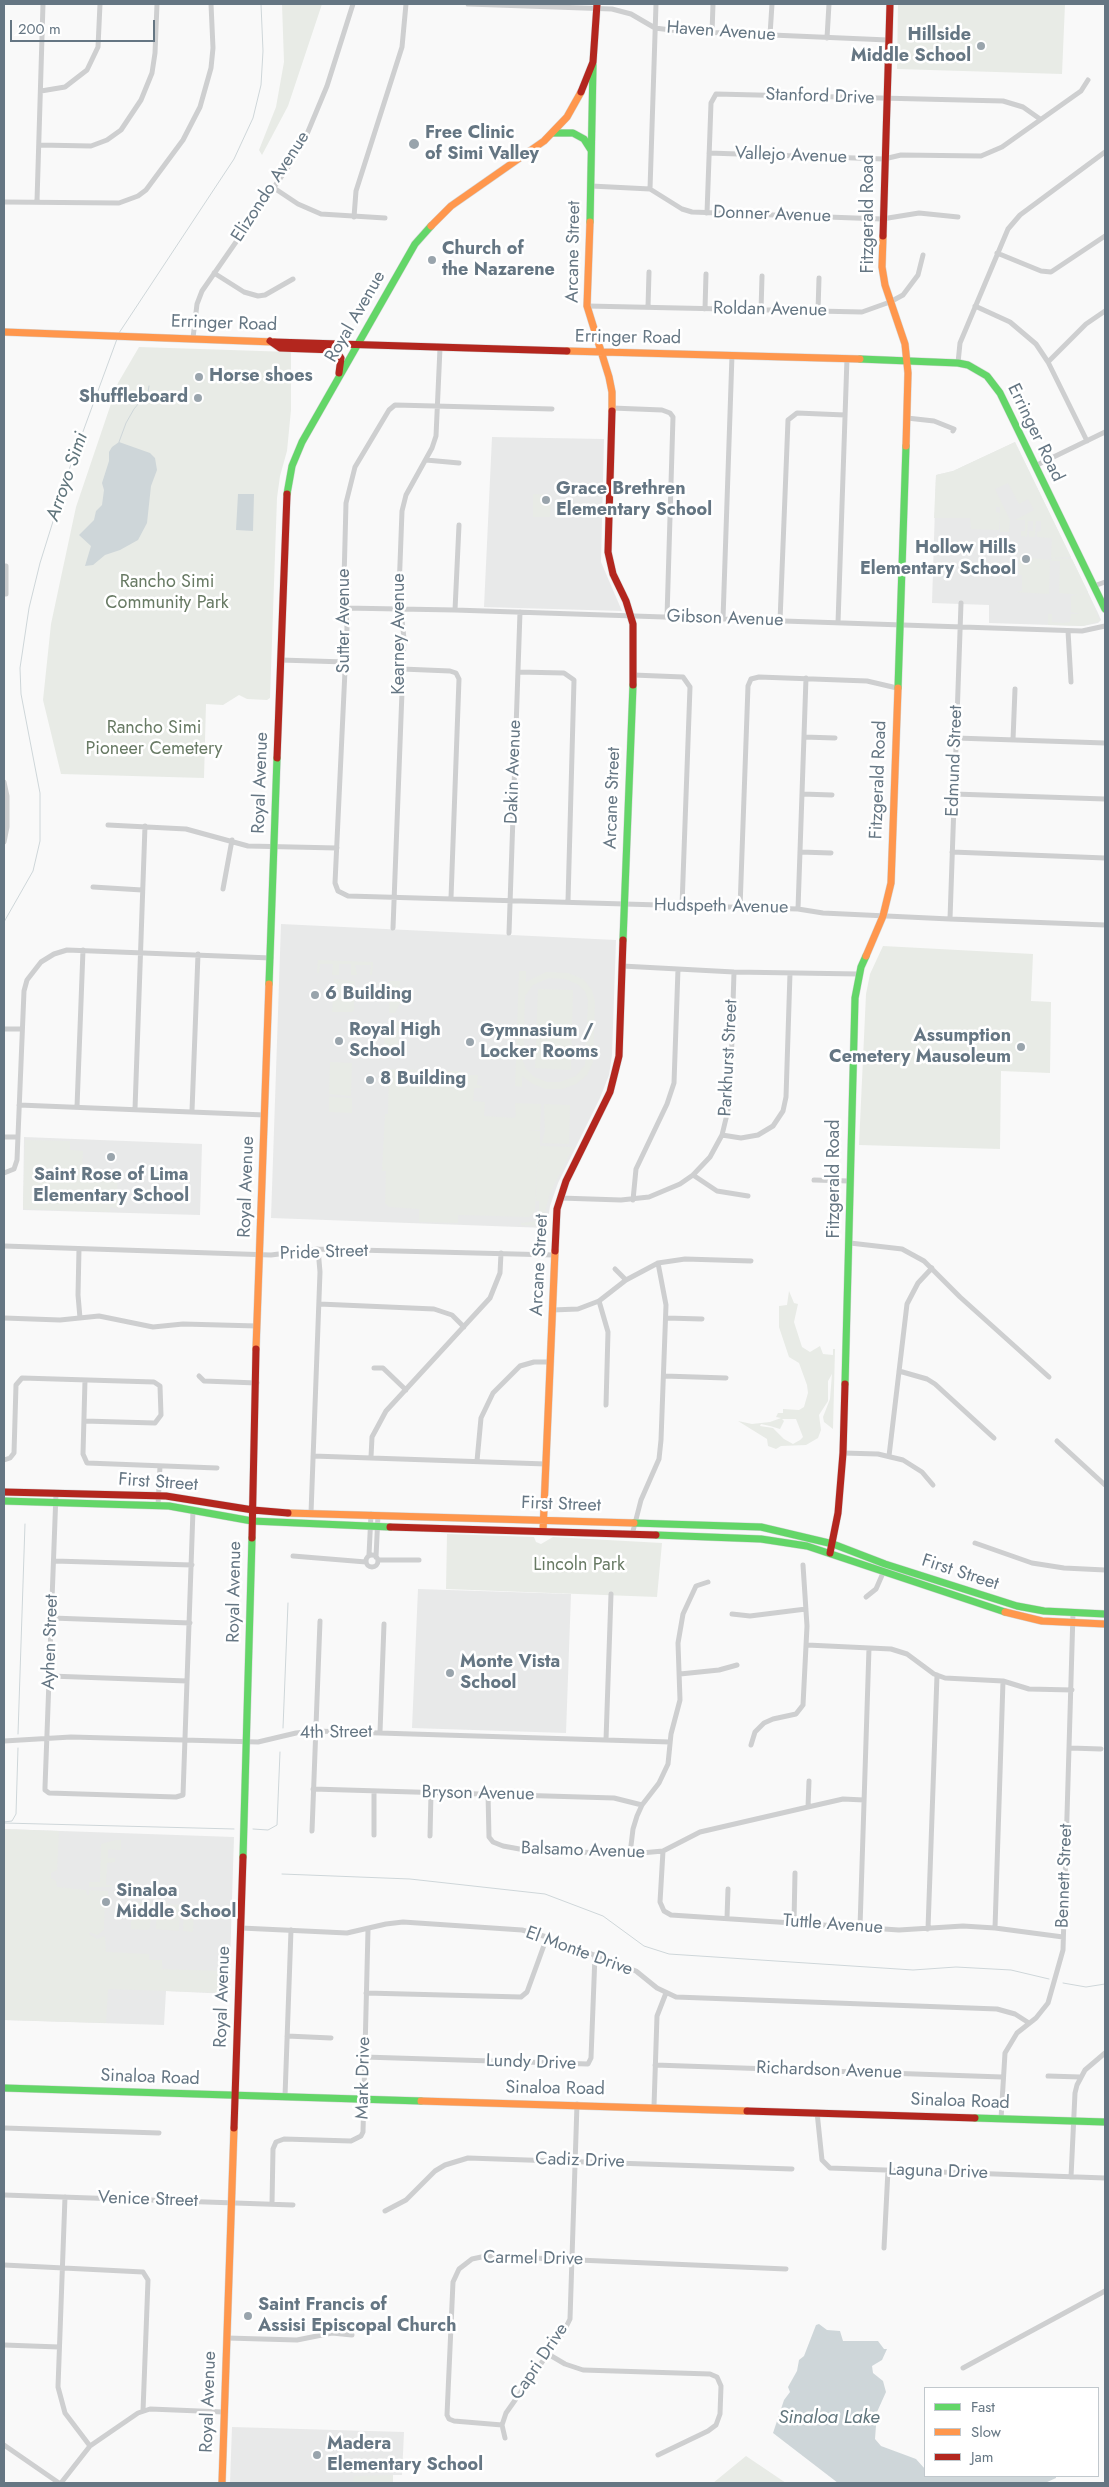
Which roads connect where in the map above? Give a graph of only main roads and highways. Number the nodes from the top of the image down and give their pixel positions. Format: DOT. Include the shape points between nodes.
graph roads {
  1 [pos="890,4"];
  2 [pos="597,6"];
  3 [pos="593,62"];
  4 [pos="553,133"];
  5 [pos="592,152"];
  6 [pos="4,332"];
  7 [pos="270,341"];
  8 [pos="359,344"];
  9 [pos="599,351"];
  10 [pos="908,361"];
  11 [pos="338,379"];
  12 [pos="1105,609"];
  13 [pos="4,1492"];
  14 [pos="4,1501"];
  15 [pos="253,1510"];
  16 [pos="543,1520"];
  17 [pos="252,1521"];
  18 [pos="543,1531"];
  19 [pos="833,1544"];
  20 [pos="830,1553"];
  21 [pos="1105,1614"];
  22 [pos="1105,1624"];
  23 [pos="4,2088"];
  24 [pos="235,2095"];
  25 [pos="1105,2122"];
  26 [pos="222,2483"];
  1 -- 10 [label="main road, Fitzgerald Road" via="882,267"];
  2 -- 3 [label="main road, Royal Avenue"];
  3 -- 4 [label="main road, Royal Avenue" via="578,100"];
  3 -- 5 [label="main road, Arcane Street"];
  4 -- 5 [label="main road" via="584,138"];
  4 -- 8 [label="main road, Royal Avenue" via="451,206 427,229 415,244"];
  5 -- 9 [label="main road, Arcane Street" via="587,306"];
  6 -- 7 [label="main road, Erringer Road"];
  7 -- 8 [label="main road, Erringer Road"];
  7 -- 11 [label="main road" via="280,348 335,350 340,358"];
  8 -- 9 [label="main road, Erringer Road"];
  8 -- 11 [label="main road, Royal Avenue"];
  9 -- 10 [label="main road, Erringer Road"];
  9 -- 16 [label="main road, Arcane Street" via="609,377 612,408 608,552 613,574 631,616 634,637 619,1056 616,1075 560,1198 556,1218"];
  10 -- 12 [label="main road, Erringer Road" via="958,363 978,370 994,384"];
  10 -- 19 [label="main road, Fitzgerald Road" via="891,883 883,916 859,974 854,998 843,1453"];
  11 -- 15 [label="main road, Royal Avenue" via="302,442 288,478 286,501"];
  13 -- 15 [label="main road, First Street" via="159,1496"];
  14 -- 17 [label="main road, First Street" via="158,1506"];
  15 -- 16 [label="main road, First Street"];
  15 -- 17 [label="main road, Royal Avenue"];
  16 -- 18 [label="main road, Arcane Street"];
  16 -- 19 [label="main road, First Street" via="761,1527"];
  17 -- 18 [label="main road, First Street"];
  17 -- 24 [label="main road, Royal Avenue"];
  18 -- 20 [label="main road, First Street" via="761,1539"];
  19 -- 20 [label="main road, Fitzgerald Road"];
  19 -- 21 [label="main road, First Street" via="884,1564 1016,1606"];
  20 -- 22 [label="main road, First Street" via="1015,1615"];
  23 -- 24 [label="main road, Sinaloa Road"];
  24 -- 25 [label="main road, Sinaloa Road"];
  24 -- 26 [label="main road, Royal Avenue"];
}
